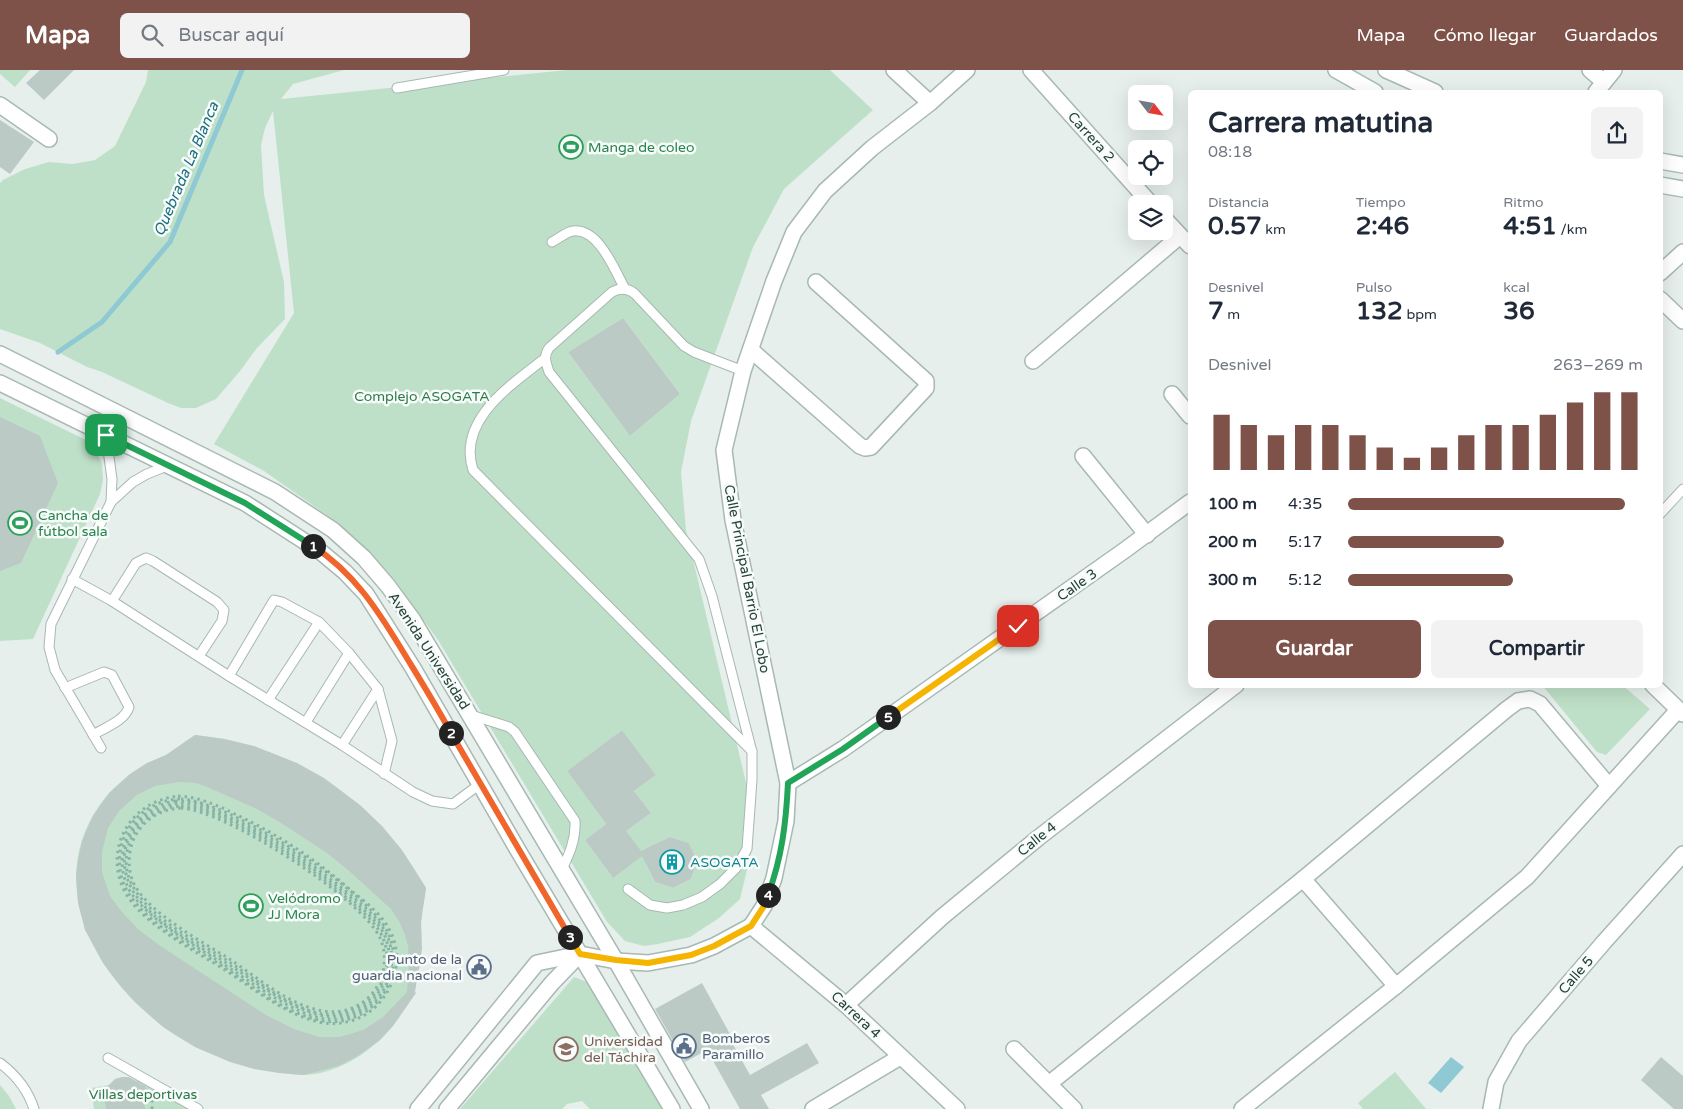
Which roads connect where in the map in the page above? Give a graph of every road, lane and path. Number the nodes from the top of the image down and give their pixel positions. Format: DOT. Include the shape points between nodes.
graph roads {
  1 [pos="504,70"];
  2 [pos="894,70"];
  3 [pos="967,70"];
  4 [pos="1031,70"];
  5 [pos="1336,70"];
  6 [pos="1386,70"];
  7 [pos="1590,70"];
  8 [pos="1614,70"];
  9 [pos="1600,87"];
  10 [pos="398,88"];
  11 [pos="1371,90"];
  12 [pos="1431,90"];
  13 [pos="930,103"];
  14 [pos="0,105"];
  15 [pos="49,139"];
  16 [pos="1663,162"];
  17 [pos="1683,165"];
  18 [pos="1663,186"];
  19 [pos="1683,189"];
  20 [pos="1143,195"];
  21 [pos="1173,228"];
  22 [pos="1185,241"];
  23 [pos="552,242"];
  24 [pos="1683,252"];
  25 [pos="1663,270"];
  26 [pos="816,282"];
  27 [pos="625,289"];
  28 [pos="1663,302"];
  29 [pos="1683,321"];
  30 [pos="751,350"];
  31 [pos="0,354"];
  32 [pos="544,359"];
  33 [pos="1034,361"];
  34 [pos="743,371"];
  35 [pos="0,383"];
  36 [pos="1172,394"];
  37 [pos="1188,414"];
  38 [pos="106,435"];
  39 [pos="1084,456"];
  40 [pos="167,466"];
  41 [pos="1683,489"];
  42 [pos="111,502"];
  43 [pos="1188,504"];
  44 [pos="1663,511"];
  45 [pos="1147,535"];
  46 [pos="72,579"];
  47 [pos="112,601"];
  48 [pos="319,622"];
  49 [pos="349,653"];
  50 [pos="199,656"];
  51 [pos="229,676"];
  52 [pos="65,688"];
  53 [pos="1232,688"];
  54 [pos="1656,688"];
  55 [pos="378,689"];
  56 [pos="268,700"];
  57 [pos="1681,712"];
  58 [pos="470,715"];
  59 [pos="306,722"];
  60 [pos="93,735"];
  61 [pos="342,745"];
  62 [pos="101,748"];
  63 [pos="752,752"];
  64 [pos="384,774"];
  65 [pos="788,783"];
  66 [pos="480,784"];
  67 [pos="1609,786"];
  68 [pos="1683,854"];
  69 [pos="561,872"];
  70 [pos="1303,879"];
  71 [pos="628,889"];
  72 [pos="138,899"];
  73 [pos="751,926"];
  74 [pos="580,954"];
  75 [pos="616,960"];
  76 [pos="1396,986"];
  77 [pos="846,1004"];
  78 [pos="1014,1049"];
  79 [pos="900,1057"];
  80 [pos="108,1058"];
  81 [pos="0,1063"];
  82 [pos="1050,1083"];
  83 [pos="152,1100"];
  84 [pos="34,1109"];
  85 [pos="152,1109"];
  86 [pos="198,1109"];
  87 [pos="418,1109"];
  88 [pos="447,1109"];
  89 [pos="672,1109"];
  90 [pos="701,1109"];
  91 [pos="813,1109"];
  92 [pos="957,1109"];
  93 [pos="1074,1109"];
  94 [pos="1242,1109"];
  95 [pos="1491,1109"];
  1 -- 10 [label="lane"];
  2 -- 13 [label="street"];
  3 -- 13 [label="street, Calle Principal Barrio El Lobo"];
  4 -- 20 [label="street, Carrera 2"];
  5 -- 11 [label="street"];
  6 -- 12 [label="street"];
  7 -- 9 [label="street"];
  8 -- 9 [label="street"];
  13 -- 30 [label="street, Calle Principal Barrio El Lobo" via="872,148 826,191 794,232"];
  14 -- 15 [label="street"];
  16 -- 17 [label="street"];
  18 -- 19 [label="street"];
  21 -- 22 [label="street"];
  22 -- 33 [label="street"];
  23 -- 27 [label="lane" via="572,231 590,234 602,248"];
  24 -- 25 [label="street"];
  26 -- 30 [label="street" via="926,381 926,388 870,447 860,446"];
  27 -- 32 [label="lane" via="612,292 549,348"];
  27 -- 34 [label="lane" via="635,294 684,346"];
  28 -- 29 [label="street"];
  30 -- 34 [label="street, Calle Principal Barrio El Lobo"];
  31 -- 58 [label="street, Avenida Universidad" via="275,492 333,530 388,586 413,620"];
  32 -- 63 [label="lane" via="549,372 699,559 712,596"];
  32 -- 63 [label="lane" via="504,390 483,414 470,440 469,457 474,470"];
  34 -- 65 [label="street, Calle Principal Barrio El Lobo" via="724,450 733,520"];
  35 -- 38 [label="street, Avenida Universidad"];
  36 -- 37 [label="street"];
  38 -- 40 [label="street, Avenida Universidad"];
  38 -- 42 [label="lane" via="112,479"];
  39 -- 45 [label="street"];
  40 -- 42 [label="lane" via="133,482"];
  40 -- 66 [label="street, Avenida Universidad" via="245,503 321,552 345,572 366,594 386,624"];
  41 -- 44 [label="lane"];
  42 -- 46 [label="lane"];
  43 -- 45 [label="street, Calle 3"];
  45 -- 65 [label="street, Calle 3" via="843,749"];
  46 -- 47 [label="lane"];
  46 -- 52 [label="lane" via="51,624 49,647 55,670"];
  47 -- 50 [label="lane"];
  47 -- 50 [label="lane" via="136,562 146,558 153,561 217,602 224,610 222,621"];
  48 -- 49 [label="lane"];
  48 -- 51 [label="lane" via="274,600"];
  48 -- 56 [label="lane"];
  49 -- 55 [label="lane"];
  49 -- 59 [label="lane"];
  50 -- 51 [label="lane"];
  51 -- 56 [label="lane"];
  52 -- 60 [label="lane"];
  52 -- 60 [label="lane" via="104,672 112,675 129,707 122,718"];
  53 -- 77 [label="street, Calle 4" via="1038,838 949,911"];
  54 -- 57 [label="street"];
  55 -- 61 [label="lane"];
  55 -- 64 [label="lane" via="392,741"];
  56 -- 59 [label="lane"];
  57 -- 67 [label="street"];
  58 -- 69 [label="street, Avenida Universidad"];
  58 -- 69 [label="lane" via="509,727 515,732 576,821 572,847"];
  59 -- 61 [label="lane"];
  60 -- 62 [label="lane"];
  61 -- 64 [label="lane"];
  63 -- 71 [label="lane" via="747,849 736,868 702,897 683,905 666,908 650,905"];
  64 -- 66 [label="lane" via="432,801 453,804"];
  65 -- 73 [label="street, Calle Principal Barrio El Lobo" via="786,821 774,878 764,906"];
  66 -- 74 [label="street, Avenida Universidad"];
  67 -- 70 [label="street" via="1540,704 1530,699 1518,701"];
  67 -- 76 [label="street" via="1526,877"];
  68 -- 95 [label="street, Calle 5" via="1519,1041 1496,1082"];
  69 -- 75 [label="street, Avenida Universidad"];
  70 -- 76 [label="street"];
  70 -- 82 [label="street"];
  72 -- 72 [label="path" via="280,995 316,1012 336,1014 358,1008 373,996 384,976 387,962 384,940 374,923 355,905 315,872 271,843 198,808 162,809 149,816 135,831 128,846 127,864"];
  72 -- 72 [label="path" via="157,924 176,938 301,1015 316,1020 349,1020 362,1015 389,988 395,956 390,934 360,899 290,846 252,823 198,800 178,798 158,802 139,814 127,829 120,848 119,867 124,886"];
  73 -- 75 [label="street, Calle Principal Barrio El Lobo" via="691,955 648,963"];
  73 -- 77 [label="street, Carrera 4"];
  74 -- 75 [label="street, Calle Principal Barrio El Lobo"];
  74 -- 87 [label="street" via="537,963"];
  74 -- 88 [label="street"];
  74 -- 89 [label="street, Avenida Universidad"];
  75 -- 90 [label="street, Avenida Universidad"];
  76 -- 94 [label="street"];
  77 -- 79 [label="street, Carrera 4"];
  78 -- 82 [label="street"];
  79 -- 91 [label="street"];
  79 -- 92 [label="street, Carrera 4"];
  80 -- 86 [label="lane"];
  81 -- 84 [label="lane" via="21,1083"];
  82 -- 93 [label="street"];
  83 -- 85 [label="path"];
}
